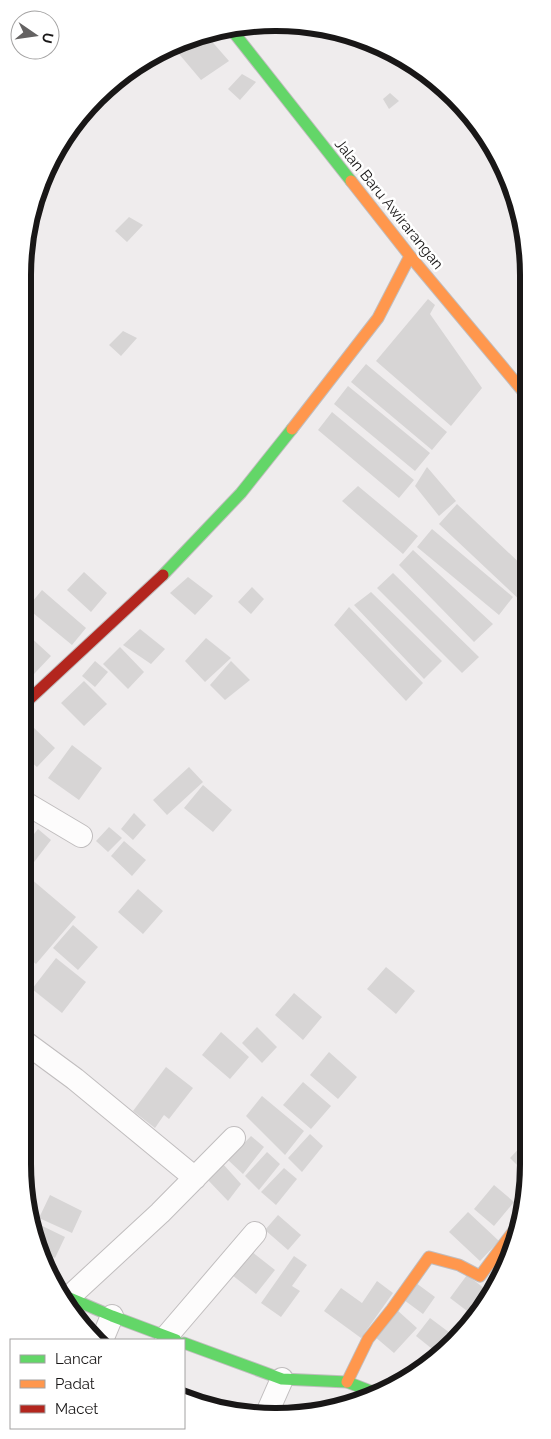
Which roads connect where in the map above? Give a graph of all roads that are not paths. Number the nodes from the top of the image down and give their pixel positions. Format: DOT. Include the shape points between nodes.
graph roads {
  1 [pos="235,35"];
  2 [pos="410,256"];
  3 [pos="520,388"];
  4 [pos="31,697"];
  5 [pos="31,806"];
  6 [pos="81,836"];
  7 [pos="31,1047"];
  8 [pos="234,1138"];
  9 [pos="195,1178"];
  10 [pos="255,1233"];
  11 [pos="508,1240"];
  12 [pos="69,1295"];
  13 [pos="72,1299"];
  14 [pos="112,1316"];
  15 [pos="103,1336"];
  16 [pos="172,1339"];
  17 [pos="176,1339"];
  18 [pos="185,1344"];
  19 [pos="282,1379"];
  20 [pos="364,1390"];
  21 [pos="270,1408"];
  1 -- 2 [label="street, Jalan Baru Awirarangan"];
  2 -- 3 [label="street, Jalan Baru Awirarangan"];
  2 -- 4 [label="street" via="378,318 241,493 167,571"];
  5 -- 6 [label="street"];
  7 -- 9 [label="street"];
  8 -- 9 [label="street"];
  9 -- 12 [label="street"];
  10 -- 17 [label="street"];
  11 -- 20 [label="street" via="480,1276 459,1265 429,1256 368,1339"];
  13 -- 14 [label="street"];
  14 -- 15 [label="street"];
  14 -- 16 [label="street"];
  18 -- 19 [label="street"];
  19 -- 20 [label="street"];
  19 -- 21 [label="street"];
}
